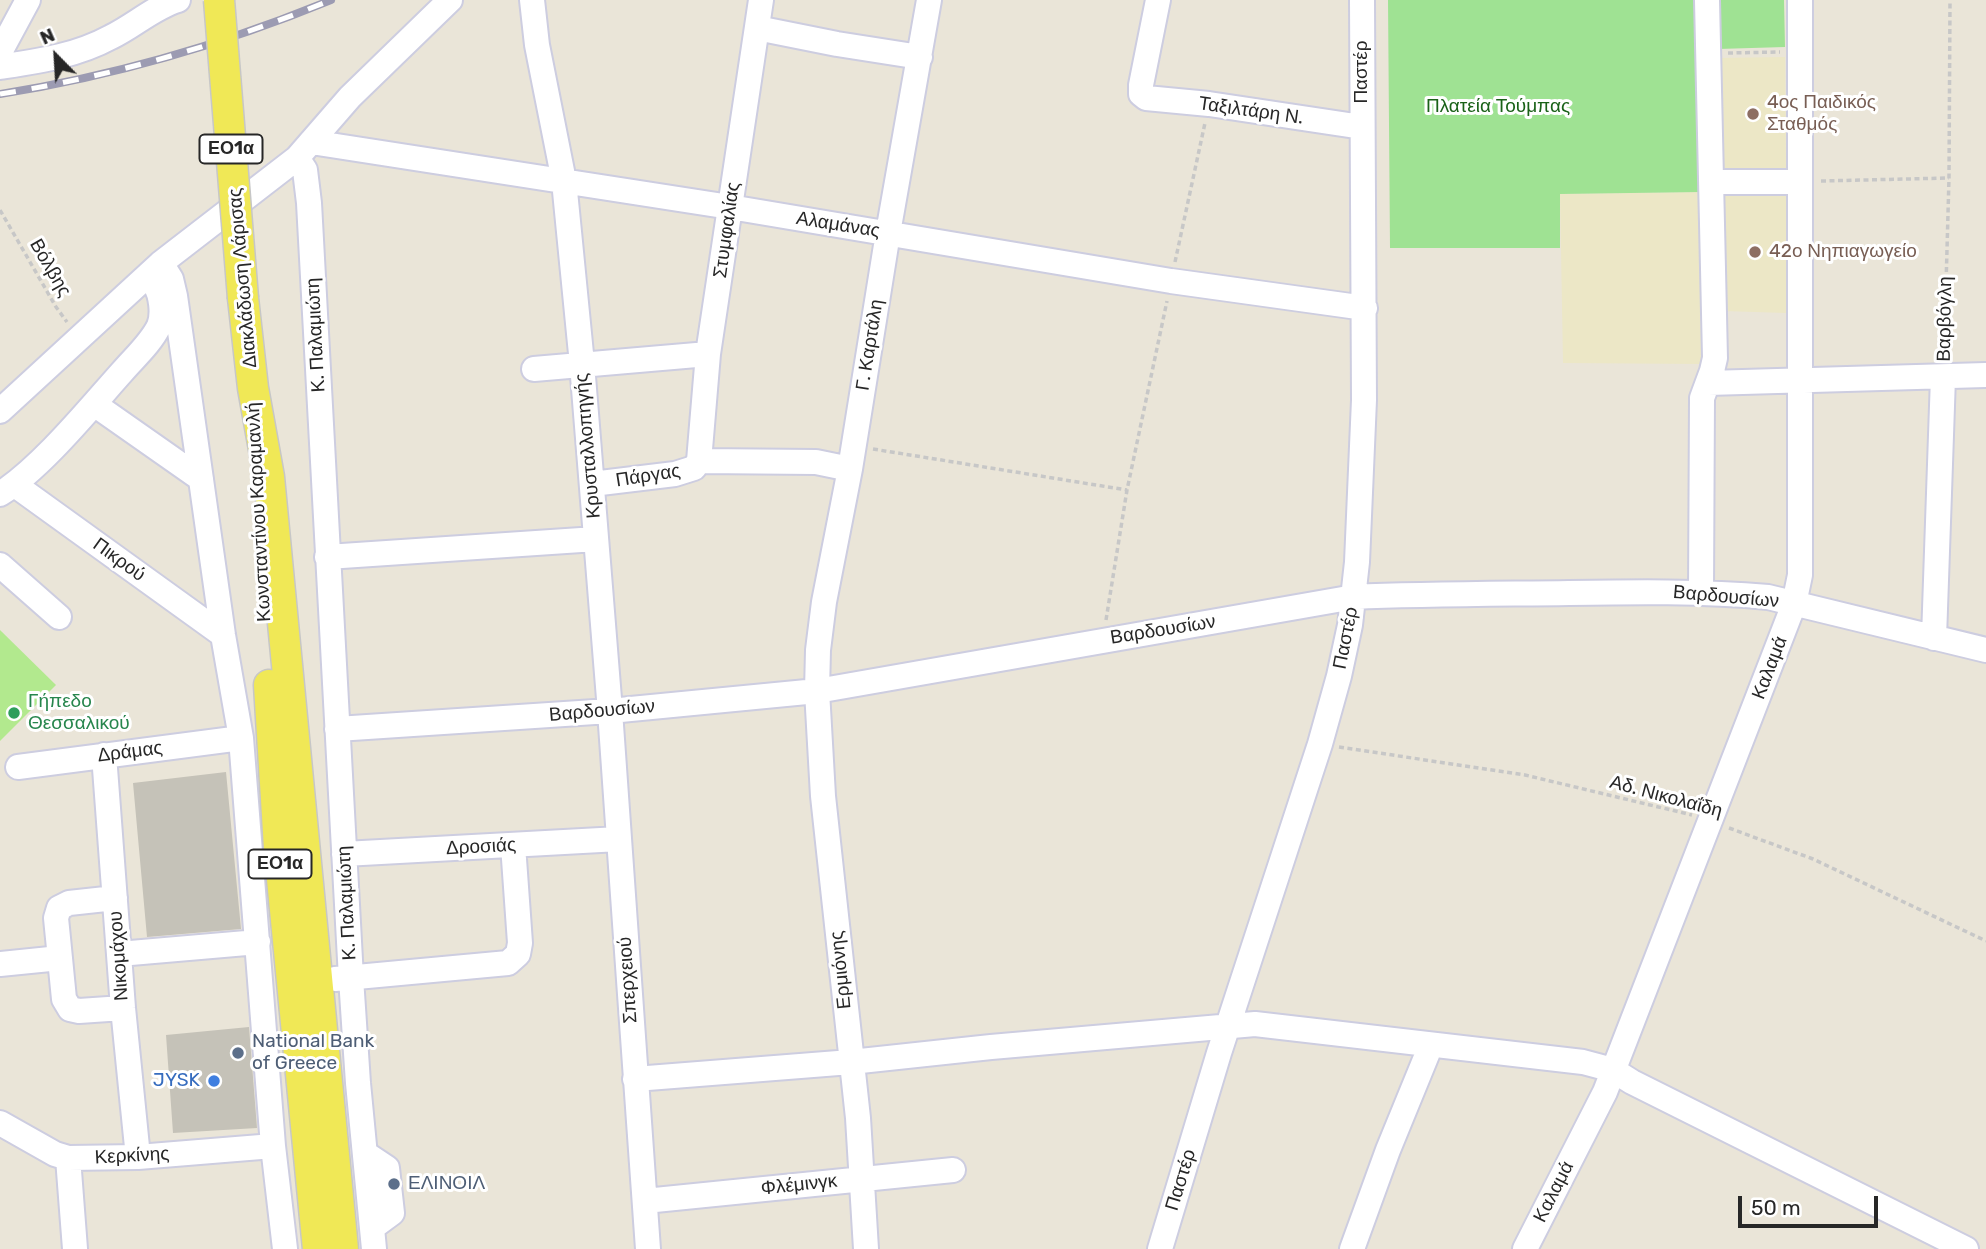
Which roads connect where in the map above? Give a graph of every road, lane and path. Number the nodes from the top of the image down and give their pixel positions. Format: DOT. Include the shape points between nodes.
graph roads {
  1 [pos="28,0"];
  2 [pos="219,0"];
  3 [pos="450,0"];
  4 [pos="532,0"];
  5 [pos="761,0"];
  6 [pos="929,0"];
  7 [pos="1158,0"];
  8 [pos="1362,0"];
  9 [pos="1707,0"];
  10 [pos="1800,0"];
  11 [pos="1950,0"];
  12 [pos="166,1"];
  13 [pos="757,28"];
  14 [pos="0,52"];
  15 [pos="1800,52"];
  16 [pos="1709,53"];
  17 [pos="920,57"];
  18 [pos="0,67"];
  19 [pos="1209,104"];
  20 [pos="1362,127"];
  21 [pos="304,150"];
  22 [pos="1949,178"];
  23 [pos="564,181"];
  24 [pos="1712,182"];
  25 [pos="1800,182"];
  26 [pos="730,207"];
  27 [pos="0,210"];
  28 [pos="888,233"];
  29 [pos="153,270"];
  30 [pos="1171,281"];
  31 [pos="1365,308"];
  32 [pos="79,337"];
  33 [pos="708,354"];
  34 [pos="582,365"];
  35 [pos="534,369"];
  36 [pos="1986,375"];
  37 [pos="1943,377"];
  38 [pos="1799,382"];
  39 [pos="1708,383"];
  40 [pos="253,388"];
  41 [pos="94,404"];
  42 [pos="0,411"];
  43 [pos="852,457"];
  44 [pos="699,461"];
  45 [pos="201,479"];
  46 [pos="592,484"];
  47 [pos="8,489"];
  48 [pos="1127,491"];
  49 [pos="596,538"];
  50 [pos="327,557"];
  51 [pos="0,565"];
  52 [pos="1701,592"];
  53 [pos="1354,597"];
  54 [pos="1794,604"];
  55 [pos="59,617"];
  56 [pos="223,635"];
  57 [pos="1934,638"];
  58 [pos="1102,640"];
  59 [pos="1986,650"];
  60 [pos="817,691"];
  61 [pos="610,711"];
  62 [pos="337,729"];
  63 [pos="241,738"];
  64 [pos="1320,744"];
  65 [pos="104,755"];
  66 [pos="18,767"];
  67 [pos="1711,822"];
  68 [pos="619,839"];
  69 [pos="513,845"];
  70 [pos="344,854"];
  71 [pos="115,898"];
  72 [pos="1986,941"];
  73 [pos="258,942"];
  74 [pos="120,954"];
  75 [pos="60,958"];
  76 [pos="0,964"];
  77 [pos="351,978"];
  78 [pos="317,980"];
  79 [pos="123,1007"];
  80 [pos="1228,1027"];
  81 [pos="1432,1045"];
  82 [pos="851,1062"];
  83 [pos="1613,1070"];
  84 [pos="635,1079"];
  85 [pos="0,1123"];
  86 [pos="273,1146"];
  87 [pos="138,1157"];
  88 [pos="68,1158"];
  89 [pos="953,1170"];
  90 [pos="861,1179"];
  91 [pos="645,1201"];
  92 [pos="374,1238"];
  93 [pos="75,1249"];
  94 [pos="285,1249"];
  95 [pos="318,1249"];
  96 [pos="343,1249"];
  97 [pos="649,1249"];
  98 [pos="866,1249"];
  99 [pos="1160,1249"];
  100 [pos="1352,1249"];
  101 [pos="1525,1249"];
  102 [pos="1966,1249"];
  1 -- 14 [label="street"];
  2 -- 40 [label="main road, Διακλάδωση Λάρισας / ΕΟ1α, bridge"];
  3 -- 21 [label="street" via="350,97"];
  4 -- 23 [label="street, Κρυσταλλοπηγής"];
  5 -- 13 [label="street, Στυμφαλίας"];
  6 -- 17 [label="street, Γ. Καρτάλη"];
  7 -- 19 [label="street, Ταξιλτάρη Ν." via="1141,94"];
  8 -- 20 [label="street, Παστέρ"];
  9 -- 16 [label="street"];
  10 -- 15 [label="street, Καλαμά"];
  11 -- 22 [label="path, Βαρβόγλη"];
  12 -- 18 [label="street" via="119,33 85,49"];
  13 -- 17 [label="street"];
  13 -- 26 [label="street, Στυμφαλίας"];
  15 -- 16 [label="path"];
  15 -- 25 [label="street, Καλαμά"];
  16 -- 24 [label="street"];
  17 -- 28 [label="street, Γ. Καρτάλη"];
  19 -- 20 [label="street, Ταξιλτάρη Ν."];
  19 -- 30 [label="path"];
  20 -- 31 [label="street, Παστέρ"];
  21 -- 23 [label="street, Αλαμάνας"];
  21 -- 29 [label="street"];
  21 -- 50 [label="street, Κ. Παλαμιώτη"];
  22 -- 25 [label="path"];
  22 -- 37 [label="path, Βαρβόγλη"];
  23 -- 26 [label="street, Αλαμάνας"];
  23 -- 34 [label="street, Κρυσταλλοπηγής"];
  24 -- 25 [label="street"];
  24 -- 39 [label="street" via="1715,358"];
  25 -- 38 [label="street, Καλαμά"];
  26 -- 28 [label="street, Αλαμάνας"];
  26 -- 33 [label="street, Στυμφαλίας"];
  27 -- 32 [label="path, Βόλβης" via="56,307"];
  28 -- 30 [label="street, Αλαμάνας"];
  28 -- 43 [label="street, Γ. Καρτάλη"];
  29 -- 32 [label="street"];
  29 -- 41 [label="street" via="161,303 159,326"];
  29 -- 45 [label="street" via="171,279 175,296"];
  30 -- 31 [label="street, Αλαμάνας"];
  30 -- 48 [label="path"];
  31 -- 53 [label="street, Παστέρ"];
  32 -- 42 [label="street"];
  33 -- 34 [label="street"];
  33 -- 44 [label="street, Στυμφαλίας"];
  34 -- 35 [label="street"];
  34 -- 46 [label="street, Κρυσταλλοπηγής"];
  36 -- 37 [label="street"];
  37 -- 38 [label="street"];
  37 -- 57 [label="street, Βαρβόγλη"];
  38 -- 39 [label="street"];
  38 -- 54 [label="street, Καλαμά" via="1800,575"];
  39 -- 52 [label="street" via="1702,398"];
  40 -- 78 [label="main road, Κωνσταντίνου Καραμανλή / ΕΟ1α" via="269,477"];
  40 -- 95 [label="main road, Κωνσταντίνου Καραμανλή / ΕΟ1α" via="254,478 279,848"];
  41 -- 45 [label="street"];
  41 -- 47 [label="street"];
  43 -- 44 [label="street" via="816,463"];
  43 -- 48 [label="path"];
  43 -- 60 [label="street, Γ. Καρτάλη" via="821,624"];
  44 -- 46 [label="street, Πάργας" via="694,468 675,474"];
  45 -- 56 [label="street"];
  46 -- 49 [label="street, Κρυσταλλοπηγής"];
  47 -- 56 [label="street, Πικρού"];
  48 -- 58 [label="path"];
  49 -- 50 [label="street"];
  49 -- 61 [label="street, Κρυσταλλοπηγής"];
  50 -- 62 [label="street, Κ. Παλαμιώτη"];
  51 -- 55 [label="street"];
  52 -- 53 [label="street, Βαρδουσίων"];
  52 -- 54 [label="street, Βαρδουσίων" via="1768,597"];
  53 -- 58 [label="street, Βαρδουσίων"];
  53 -- 64 [label="street, Παστέρ" via="1342,665"];
  54 -- 57 [label="street, Βαρδουσίων"];
  54 -- 67 [label="street, Καλαμά"];
  56 -- 63 [label="street"];
  57 -- 59 [label="street, Βαρδουσίων"];
  58 -- 60 [label="street, Βαρδουσίων"];
  60 -- 61 [label="street, Βαρδουσίων"];
  60 -- 82 [label="street, Ερμιόνης" via="823,796"];
  61 -- 62 [label="street, Βαρδουσίων"];
  61 -- 68 [label="street, Σπερχειού"];
  62 -- 70 [label="street, Κ. Παλαμιώτη"];
  63 -- 65 [label="street, Δράμας"];
  63 -- 73 [label="street"];
  64 -- 67 [label="path, Αδ. Νικολαΐδη" via="1525,775"];
  64 -- 80 [label="street, Παστέρ"];
  65 -- 66 [label="street, Δράμας"];
  65 -- 71 [label="street, Νικομάχου"];
  67 -- 72 [label="path, Αδ. Νικολαΐδη" via="1813,859"];
  67 -- 83 [label="street, Καλαμά"];
  68 -- 69 [label="street, Δροσιάς"];
  68 -- 84 [label="street, Σπερχειού"];
  69 -- 70 [label="street, Δροσιάς"];
  69 -- 77 [label="street" via="520,943 518,954 508,963"];
  70 -- 77 [label="street, Κ. Παλαμιώτη"];
  71 -- 74 [label="street, Νικομάχου"];
  71 -- 75 [label="street" via="59,908"];
  73 -- 74 [label="street"];
  73 -- 86 [label="street"];
  74 -- 79 [label="street, Νικομάχου"];
  75 -- 76 [label="street"];
  75 -- 79 [label="street" via="64,999 70,1009"];
  77 -- 78 [label="street"];
  77 -- 92 [label="street, Κ. Παλαμιώτη"];
  78 -- 96 [label="main road, Κωνσταντίνου Καραμανλή / ΕΟ1α"];
  79 -- 87 [label="street, Νικομάχου"];
  80 -- 81 [label="street" via="1255,1024"];
  80 -- 82 [label="street"];
  80 -- 99 [label="street, Παστέρ"];
  81 -- 83 [label="street" via="1598,1064"];
  81 -- 100 [label="street"];
  82 -- 84 [label="street"];
  82 -- 90 [label="street, Ερμιόνης"];
  83 -- 101 [label="street, Καλαμά"];
  83 -- 102 [label="street"];
  84 -- 91 [label="street, Σπερχειού"];
  85 -- 88 [label="street, Κερκίνης"];
  86 -- 87 [label="street, Κερκίνης"];
  86 -- 94 [label="street"];
  87 -- 88 [label="street, Κερκίνης"];
  88 -- 93 [label="street"];
  89 -- 90 [label="street, Φλέμινγκ"];
  90 -- 91 [label="street, Φλέμινγκ"];
  90 -- 98 [label="street, Ερμιόνης"];
  91 -- 97 [label="street, Σπερχειού"];
}
